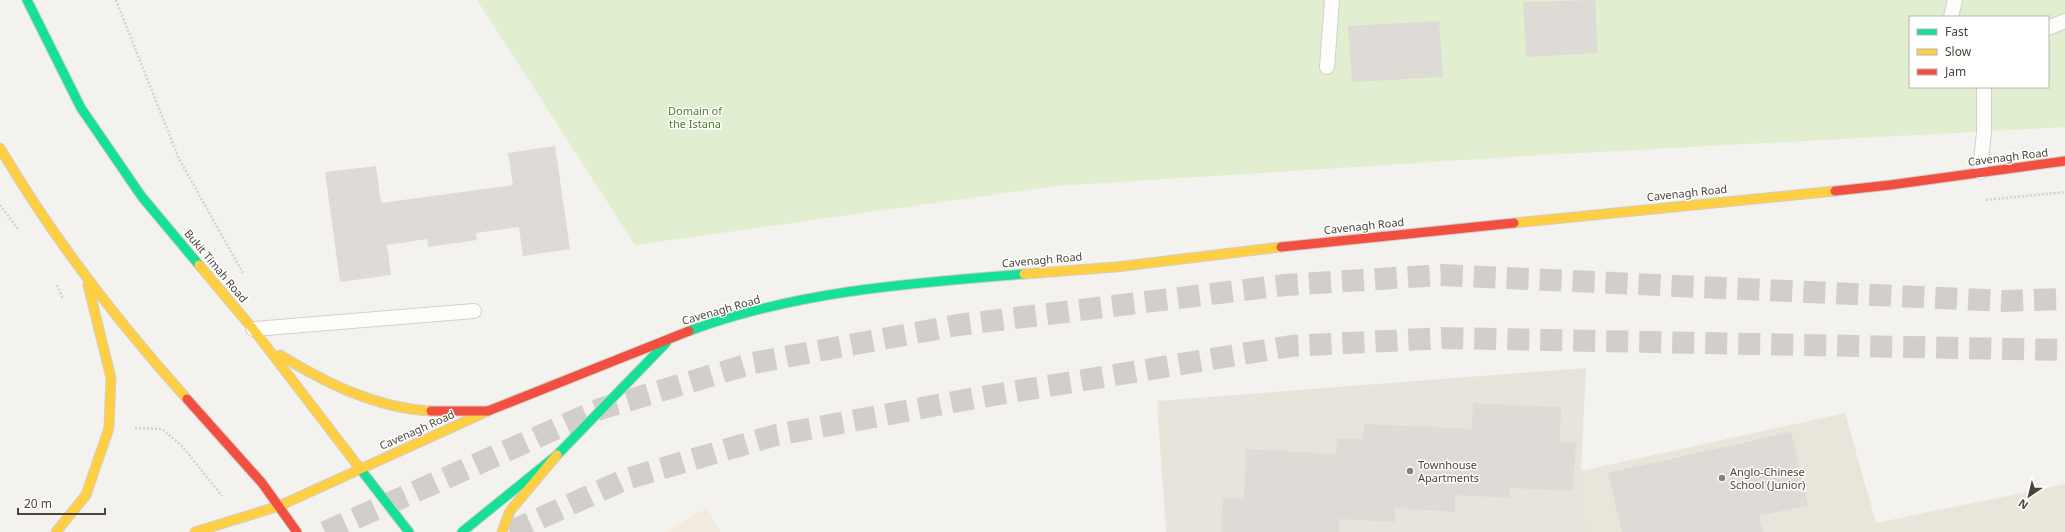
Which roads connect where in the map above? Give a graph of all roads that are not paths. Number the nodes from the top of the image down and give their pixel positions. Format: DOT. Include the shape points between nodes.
graph roads {
  1 [pos="27,0"];
  2 [pos="1332,0"];
  3 [pos="1955,0"];
  4 [pos="1951,16"];
  5 [pos="2065,21"];
  6 [pos="2049,28"];
  7 [pos="1327,67"];
  8 [pos="1984,88"];
  9 [pos="0,148"];
  10 [pos="2065,161"];
  11 [pos="1980,172"];
  12 [pos="86,278"];
  13 [pos="474,311"];
  14 [pos="253,329"];
  15 [pos="671,338"];
  16 [pos="265,345"];
  17 [pos="487,411"];
  18 [pos="557,455"];
  19 [pos="361,469"];
  20 [pos="279,506"];
  21 [pos="56,532"];
  22 [pos="195,532"];
  23 [pos="297,532"];
  24 [pos="409,532"];
  25 [pos="462,532"];
  26 [pos="502,532"];
  1 -- 14 [label="main road, Bukit Timah Road" via="81,108 138,191"];
  2 -- 7 [label="lane"];
  3 -- 4 [label="lane"];
  5 -- 6 [label="lane"];
  8 -- 11 [label="lane" via="1984,132"];
  9 -- 12 [label="main road"];
  10 -- 11 [label="main road, Cavenagh Road"];
  11 -- 15 [label="main road, Cavenagh Road" via="1890,185 1323,242 1116,266 900,284 819,296 714,322"];
  12 -- 20 [label="main road" via="152,360 262,482"];
  12 -- 21 [label="main road" via="112,378 109,428 86,495"];
  13 -- 14 [label="lane"];
  14 -- 16 [label="main road, Bukit Timah Road"];
  15 -- 17 [label="main road, Cavenagh Road"];
  15 -- 18 [label="main road, Cavenagh Road"];
  16 -- 17 [label="main road" via="307,372 367,399 397,408"];
  16 -- 19 [label="main road, Bukit Timah Road"];
  17 -- 19 [label="main road, Cavenagh Road"];
  18 -- 25 [label="main road, Cavenagh Road"];
  18 -- 26 [label="main road" via="510,512"];
  19 -- 20 [label="main road, Cavenagh Road"];
  19 -- 24 [label="main road, Bukit Timah Road"];
  20 -- 22 [label="main road, Cavenagh Road"];
  20 -- 23 [label="main road"];
}
